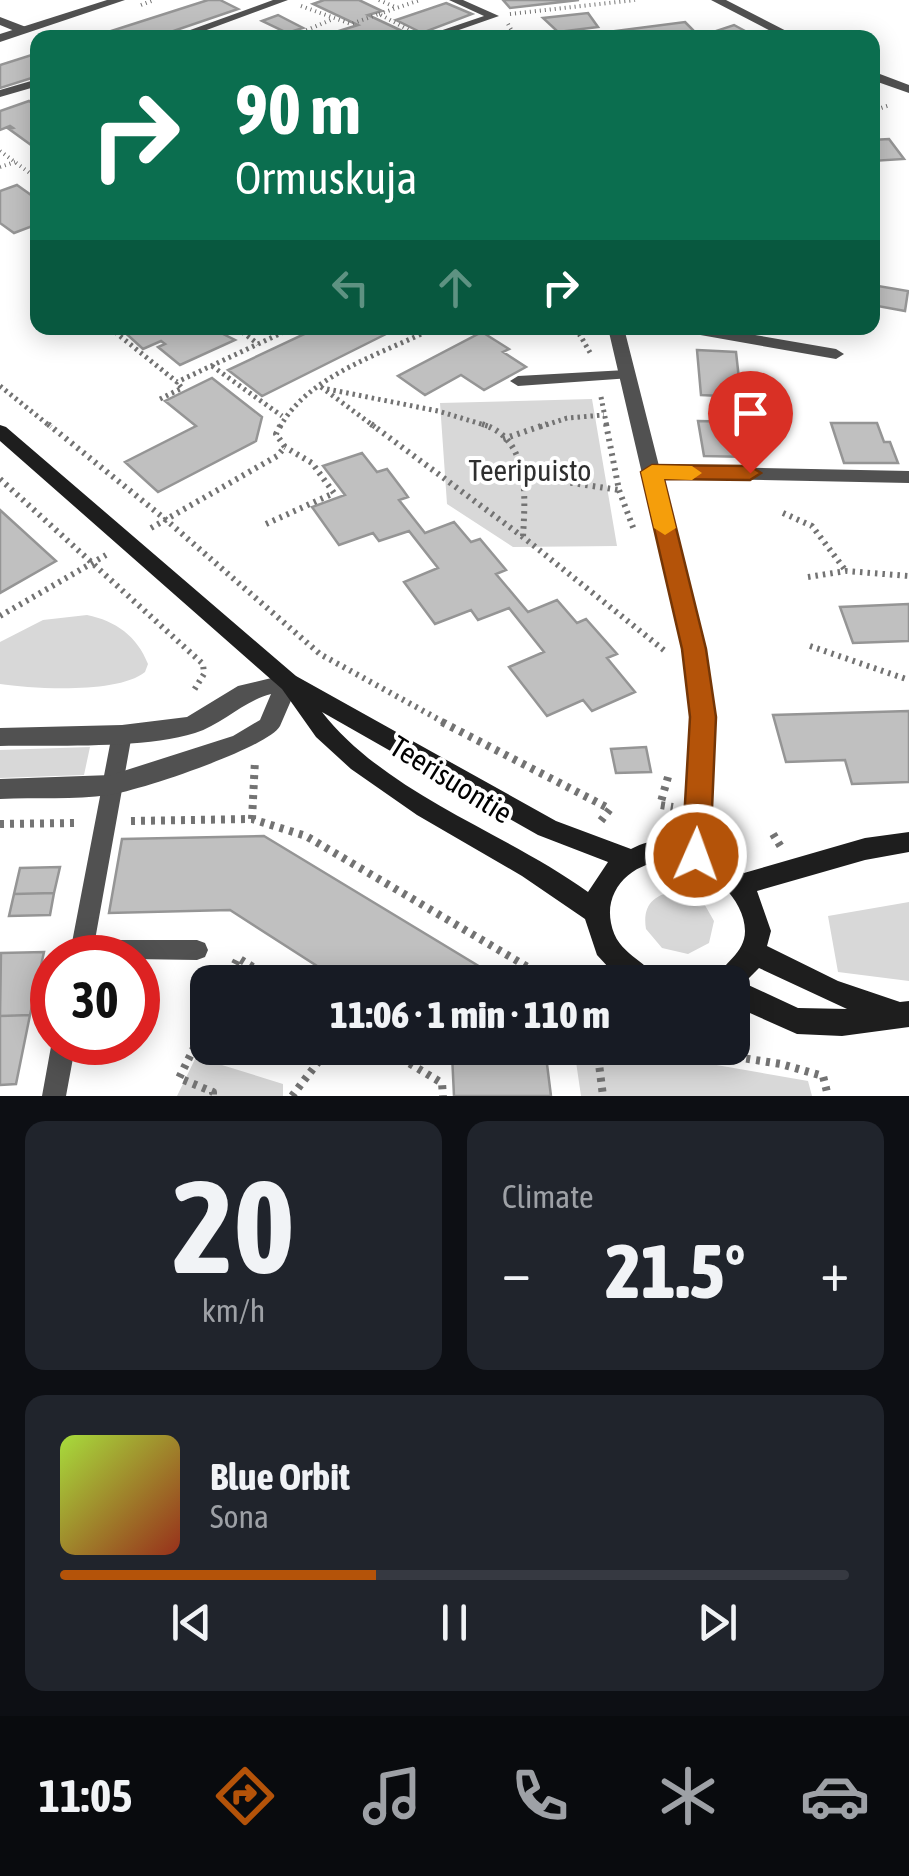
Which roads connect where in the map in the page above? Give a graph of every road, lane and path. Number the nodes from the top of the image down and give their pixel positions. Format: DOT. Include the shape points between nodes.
graph roads {
  1 [pos="120,0"];
  2 [pos="286,0"];
  3 [pos="379,0"];
  4 [pos="420,0"];
  5 [pos="454,0"];
  6 [pos="636,0"];
  7 [pos="717,0"];
  8 [pos="396,8"];
  9 [pos="379,14"];
  10 [pos="494,16"];
  11 [pos="334,19"];
  12 [pos="0,20"];
  13 [pos="22,30"];
  14 [pos="197,30"];
  15 [pos="307,30"];
  16 [pos="409,30"];
  17 [pos="449,30"];
  18 [pos="778,30"];
  19 [pos="0,38"];
  20 [pos="880,78"];
  21 [pos="30,85"];
  22 [pos="909,89"];
  23 [pos="0,94"];
  24 [pos="0,151"];
  25 [pos="14,162"];
  26 [pos="0,167"];
  27 [pos="30,173"];
  28 [pos="119,335"];
  29 [pos="246,335"];
  30 [pos="277,335"];
  31 [pos="416,335"];
  32 [pos="576,335"];
  33 [pos="617,335"];
  34 [pos="729,335"];
  35 [pos="258,344"];
  36 [pos="836,354"];
  37 [pos="212,366"];
  38 [pos="626,375"];
  39 [pos="596,376"];
  40 [pos="518,381"];
  41 [pos="177,382"];
  42 [pos="0,386"];
  43 [pos="321,387"];
  44 [pos="160,399"];
  45 [pos="282,416"];
  46 [pos="604,416"];
  47 [pos="0,431"];
  48 [pos="503,438"];
  49 [pos="285,448"];
  50 [pos="652,472"];
  51 [pos="526,476"];
  52 [pos="909,477"];
  53 [pos="0,479"];
  54 [pos="619,490"];
  55 [pos="783,513"];
  56 [pos="165,519"];
  57 [pos="266,524"];
  58 [pos="522,537"];
  59 [pos="640,544"];
  60 [pos="93,563"];
  61 [pos="846,572"];
  62 [pos="909,576"];
  63 [pos="808,577"];
  64 [pos="0,616"];
  65 [pos="662,634"];
  66 [pos="810,646"];
  67 [pos="664,652"];
  68 [pos="666,667"];
  69 [pos="909,680"];
  70 [pos="288,682"];
  71 [pos="192,692"];
  72 [pos="181,697"];
  73 [pos="214,714"];
  74 [pos="122,734"];
  75 [pos="0,737"];
  76 [pos="242,743"];
  77 [pos="669,771"];
  78 [pos="111,785"];
  79 [pos="0,789"];
  80 [pos="660,805"];
  81 [pos="610,808"];
  82 [pos="909,842"];
  83 [pos="696,855"];
  84 [pos="630,859"];
  85 [pos="740,885"];
  86 [pos="597,913"];
  87 [pos="85,935"];
  88 [pos="198,950"];
  89 [pos="160,952"];
  90 [pos="754,952"];
  91 [pos="524,965"];
  92 [pos="622,965"];
  93 [pos="747,965"];
  94 [pos="750,999"];
  95 [pos="904,1014"];
  96 [pos="190,1056"];
  97 [pos="750,1059"];
  98 [pos="60,1065"];
  99 [pos="316,1065"];
  100 [pos="412,1065"];
  101 [pos="599,1065"];
  102 [pos="54,1096"];
  103 [pos="212,1096"];
  104 [pos="292,1096"];
  105 [pos="443,1096"];
  106 [pos="603,1096"];
  107 [pos="828,1096"];
  1 -- 13 [label="street"];
  2 -- 11 [label="path"];
  2 -- 14 [label="lane"];
  3 -- 8 [label="path"];
  4 -- 8 [label="path"];
  5 -- 10 [label="lane"];
  6 -- 10 [label="path"];
  7 -- 18 [label="street"];
  8 -- 9 [label="path"];
  9 -- 11 [label="path" via="350,24"];
  9 -- 16 [label="path"];
  10 -- 17 [label="lane"];
  11 -- 15 [label="path"];
  12 -- 13 [label="street"];
  13 -- 19 [label="street"];
  20 -- 22 [label="street"];
  21 -- 23 [label="lane"];
  24 -- 25 [label="path"];
  25 -- 26 [label="path"];
  25 -- 27 [label="path"];
  28 -- 41 [label="path"];
  29 -- 35 [label="path"];
  30 -- 35 [label="path"];
  31 -- 43 [label="path"];
  32 -- 39 [label="path" via="587,344"];
  33 -- 38 [label="street"];
  34 -- 36 [label="street"];
  35 -- 37 [label="path"];
  37 -- 41 [label="path"];
  37 -- 45 [label="path"];
  38 -- 39 [label="lane"];
  38 -- 50 [label="street"];
  39 -- 40 [label="lane"];
  39 -- 46 [label="path"];
  41 -- 44 [label="path" via="182,388"];
  42 -- 56 [label="path"];
  43 -- 45 [label="path"];
  43 -- 48 [label="path" via="473,420"];
  43 -- 58 [label="path"];
  45 -- 49 [label="path" via="276,434"];
  46 -- 48 [label="path" via="567,418"];
  46 -- 54 [label="path"];
  47 -- 70 [label="main road, Teerisuontie"];
  48 -- 51 [label="path"];
  49 -- 56 [label="path"];
  49 -- 57 [label="path" via="312,462 334,493"];
  50 -- 52 [label="street"];
  50 -- 83 [label="street" via="694,649 703,717"];
  51 -- 54 [label="path"];
  51 -- 58 [label="path"];
  53 -- 60 [label="path"];
  54 -- 59 [label="path"];
  55 -- 61 [label="path" via="799,514 812,526"];
  56 -- 81 [label="path" via="320,654"];
  58 -- 67 [label="path"];
  60 -- 64 [label="path"];
  60 -- 71 [label="path" via="203,664"];
  61 -- 62 [label="path"];
  61 -- 63 [label="path"];
  65 -- 67 [label="path"];
  66 -- 69 [label="path"];
  67 -- 68 [label="path"];
  70 -- 73 [label="street" via="246,692"];
  70 -- 76 [label="street" via="268,726"];
  70 -- 84 [label="main road, Teerisuontie" via="547,828"];
  70 -- 86 [label="main road, Teerisuontie" via="328,735 380,777"];
  71 -- 72 [label="path"];
  71 -- 73 [label="path"];
  73 -- 74 [label="street" via="192,725"];
  74 -- 75 [label="street"];
  74 -- 78 [label="lane"];
  76 -- 78 [label="street"];
  76 -- 91 [label="path" via="256,758 252,819 306,836"];
  77 -- 80 [label="path"];
  78 -- 79 [label="street"];
  78 -- 87 [label="lane"];
  82 -- 85 [label="main road"];
  83 -- 84 [label="main road" via="662,851"];
  83 -- 85 [label="main road"];
  84 -- 86 [label="main road" via="610,876"];
  85 -- 90 [label="main road" via="754,910"];
  86 -- 92 [label="main road" via="604,942"];
  88 -- 89 [label="lane"];
  90 -- 93 [label="main road"];
  90 -- 95 [label="main road" via="832,991"];
  94 -- 95 [label="main road" via="797,1021"];
  96 -- 103 [label="path" via="179,1078"];
  97 -- 107 [label="path" via="823,1076"];
  98 -- 102 [label="lane"];
  99 -- 104 [label="path"];
  100 -- 105 [label="path" via="442,1083"];
  101 -- 106 [label="path"];
}
